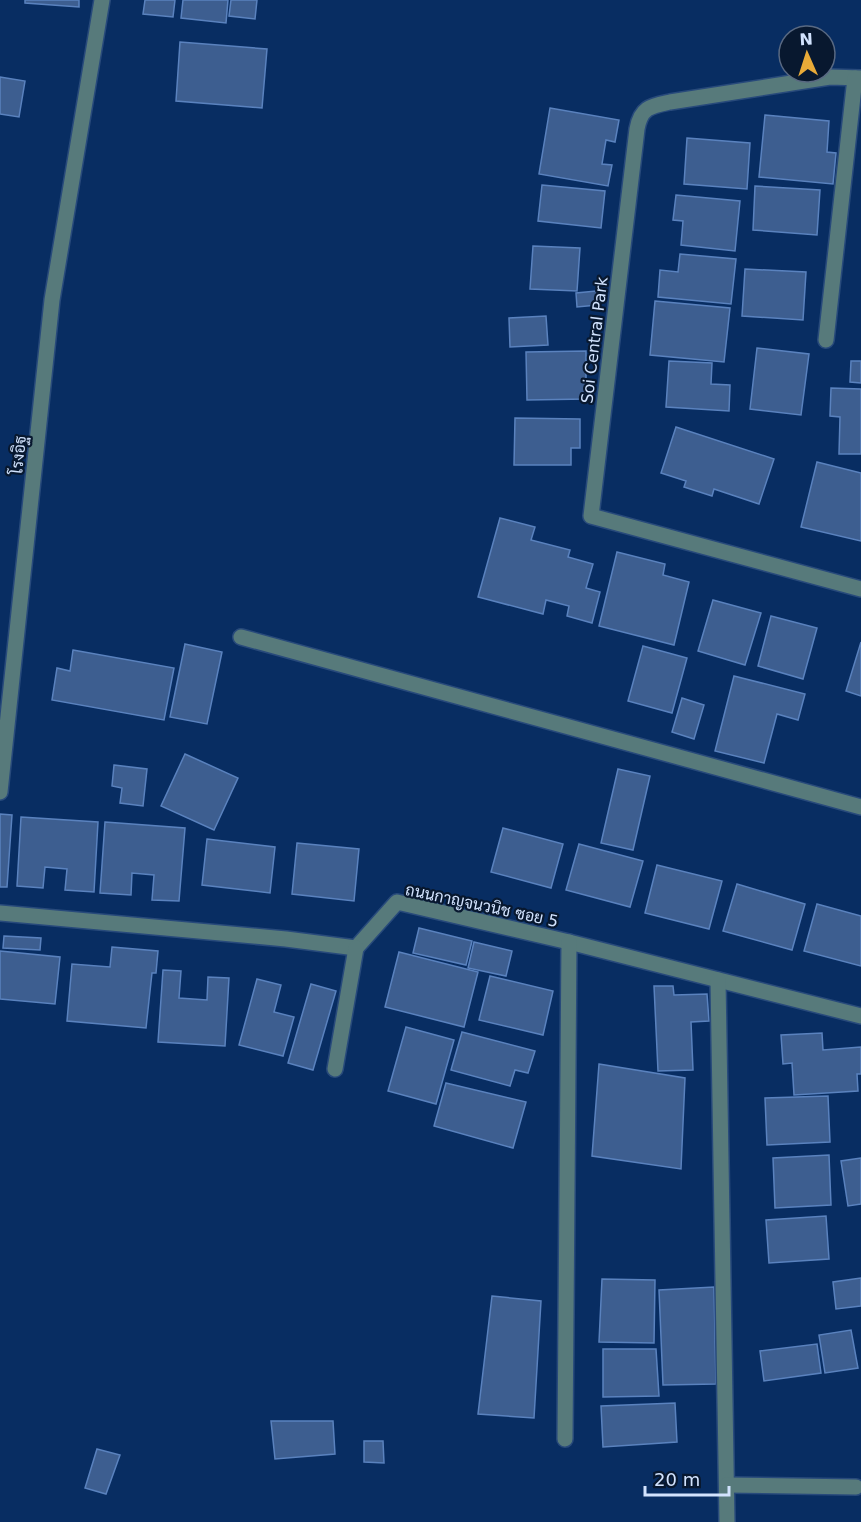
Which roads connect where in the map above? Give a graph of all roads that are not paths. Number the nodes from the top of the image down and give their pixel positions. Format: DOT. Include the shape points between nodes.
graph roads {
  1 [pos="102,0"];
  2 [pos="858,78"];
  3 [pos="826,340"];
  4 [pos="861,589"];
  5 [pos="241,637"];
  6 [pos="0,792"];
  7 [pos="861,807"];
  8 [pos="0,913"];
  9 [pos="569,942"];
  10 [pos="356,948"];
  11 [pos="718,980"];
  12 [pos="861,1016"];
  13 [pos="335,1069"];
  14 [pos="565,1440"];
  15 [pos="727,1485"];
  16 [pos="856,1486"];
  17 [pos="727,1522"];
  1 -- 6 [label="street, โรงอิฐ" via="52,300"];
  2 -- 3 [label="street"];
  2 -- 4 [label="street, Soi Central Park" via="830,77 670,102 648,108 640,118 591,516"];
  5 -- 7 [label="street"];
  8 -- 10 [label="street"];
  9 -- 10 [label="street, ถนนกาญจนวนิช ซอย 5" via="397,902"];
  9 -- 11 [label="street, ถนนกาญจนวนิช ซอย 5"];
  9 -- 14 [label="street"];
  10 -- 13 [label="street"];
  11 -- 12 [label="street, ถนนกาญจนวนิช ซอย 5"];
  11 -- 15 [label="street"];
  15 -- 16 [label="street"];
  15 -- 17 [label="street"];
}
